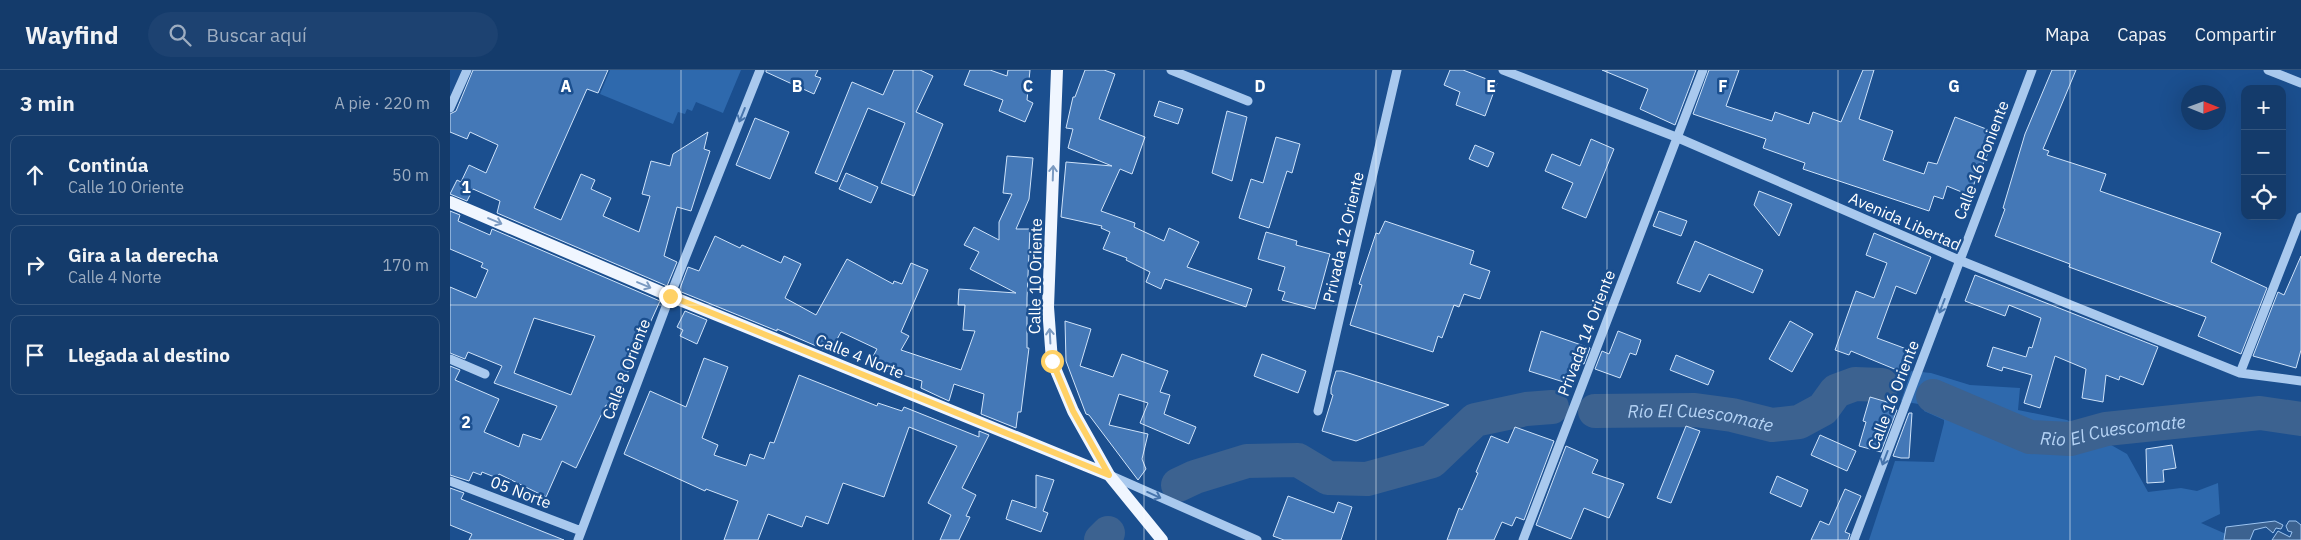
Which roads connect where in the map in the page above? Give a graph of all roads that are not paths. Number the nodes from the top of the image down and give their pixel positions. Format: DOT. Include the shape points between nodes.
graph roads {
  1 [pos="466,70"];
  2 [pos="760,70"];
  3 [pos="1057,70"];
  4 [pos="1171,70"];
  5 [pos="1397,70"];
  6 [pos="1503,70"];
  7 [pos="1703,70"];
  8 [pos="2032,70"];
  9 [pos="2268,70"];
  10 [pos="2301,83"];
  11 [pos="1248,101"];
  12 [pos="450,108"];
  13 [pos="1676,137"];
  14 [pos="450,202"];
  15 [pos="2301,217"];
  16 [pos="1959,260"];
  17 [pos="670,296"];
  18 [pos="450,359"];
  19 [pos="2240,373"];
  20 [pos="485,374"];
  21 [pos="2301,381"];
  22 [pos="1318,411"];
  23 [pos="1109,475"];
  24 [pos="450,481"];
  25 [pos="580,536"];
  26 [pos="1159,539"];
  27 [pos="1257,540"];
  28 [pos="1523,540"];
  29 [pos="1854,540"];
  1 -- 12 [label="street"];
  2 -- 17 [label="street, Calle 8 Oriente, one-way"];
  23 -- 3 [label="main road, Calle 10 Oriente, one-way" via="1073,411 1052,361 1048,307"];
  4 -- 11 [label="street"];
  5 -- 22 [label="street, Privada 12 Oriente"];
  6 -- 13 [label="street, Avenida Libertad"];
  7 -- 13 [label="street, Privada 14 Oriente"];
  8 -- 16 [label="street, Calle 16 Poniente"];
  9 -- 10 [label="street"];
  13 -- 16 [label="street, Avenida Libertad"];
  13 -- 28 [label="street, Privada 14 Oriente"];
  14 -- 17 [label="main road, Calle 4 Norte, one-way"];
  15 -- 19 [label="street"];
  16 -- 19 [label="street, Avenida Libertad"];
  16 -- 29 [label="street, Calle 16 Oriente, one-way"];
  17 -- 23 [label="main road, Calle 4 Norte"];
  17 -- 25 [label="street, Calle 8 Oriente"];
  18 -- 20 [label="street"];
  19 -- 21 [label="street, Avenida Libertad"];
  23 -- 26 [label="main road, Calle 10 Oriente"];
  23 -- 27 [label="street, Calle 4 Norte, one-way"];
  24 -- 25 [label="street, 05 Norte"];
}
